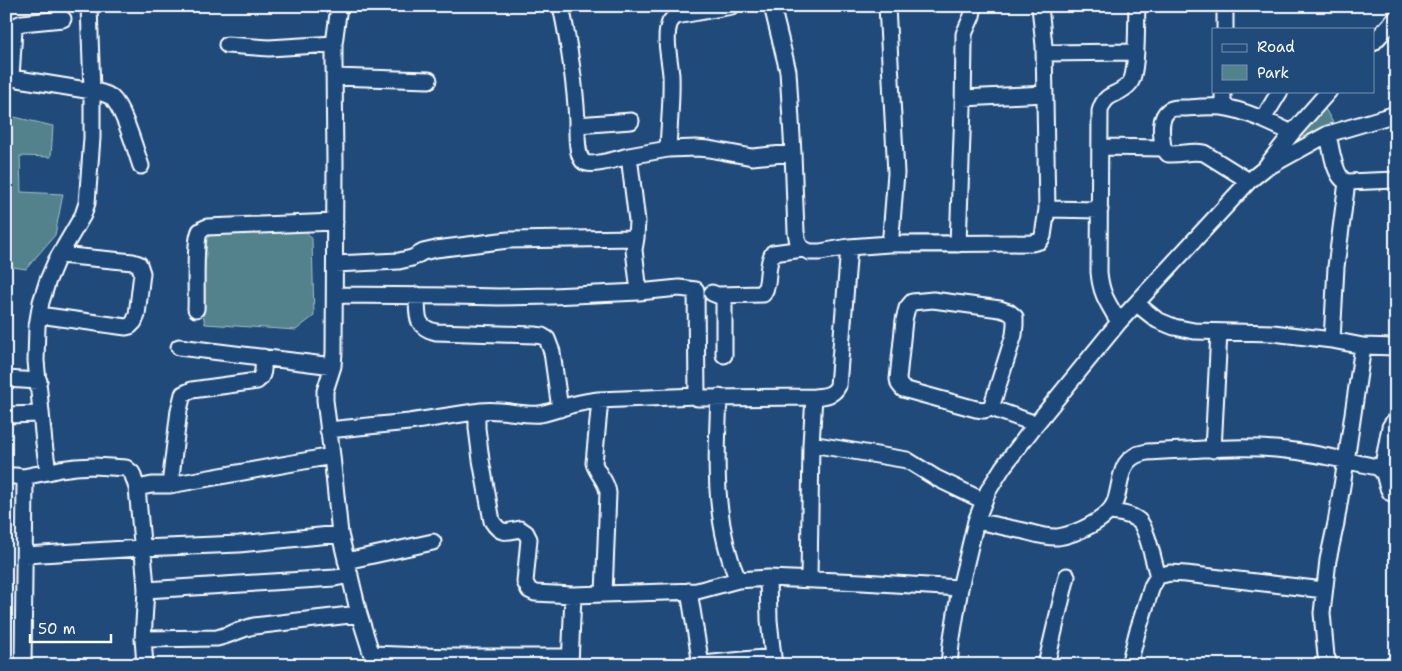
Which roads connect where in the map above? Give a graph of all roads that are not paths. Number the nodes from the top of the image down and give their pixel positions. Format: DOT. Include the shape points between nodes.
graph roads {
  1 [pos="89,6"];
  2 [pos="339,6"];
  3 [pos="561,6"];
  4 [pos="732,6"];
  5 [pos="772,6"];
  6 [pos="887,6"];
  7 [pos="974,6"];
  8 [pos="1137,6"];
  9 [pos="1225,6"];
  10 [pos="1036,7"];
  11 [pos="1396,18"];
  12 [pos="63,19"];
  13 [pos="1225,28"];
  14 [pos="1374,42"];
  15 [pos="334,44"];
  16 [pos="227,45"];
  17 [pos="1135,52"];
  18 [pos="1044,53"];
  19 [pos="334,77"];
  20 [pos="8,78"];
  21 [pos="429,80"];
  22 [pos="92,91"];
  23 [pos="1223,92"];
  24 [pos="1279,92"];
  25 [pos="1328,92"];
  26 [pos="1044,94"];
  27 [pos="963,98"];
  28 [pos="1223,108"];
  29 [pos="1396,114"];
  30 [pos="1263,119"];
  31 [pos="631,121"];
  32 [pos="577,126"];
  33 [pos="1292,133"];
  34 [pos="1328,134"];
  35 [pos="1100,147"];
  36 [pos="1162,148"];
  37 [pos="668,149"];
  38 [pos="793,153"];
  39 [pos="629,156"];
  40 [pos="141,166"];
  41 [pos="1264,169"];
  42 [pos="1396,180"];
  43 [pos="1250,181"];
  44 [pos="1347,182"];
  45 [pos="1047,209"];
  46 [pos="1100,210"];
  47 [pos="335,222"];
  48 [pos="636,238"];
  49 [pos="889,244"];
  50 [pos="958,244"];
  51 [pos="849,247"];
  52 [pos="803,249"];
  53 [pos="60,254"];
  54 [pos="335,264"];
  55 [pos="696,290"];
  56 [pos="639,292"];
  57 [pos="335,294"];
  58 [pos="718,295"];
  59 [pos="417,296"];
  60 [pos="1137,304"];
  61 [pos="196,309"];
  62 [pos="39,315"];
  63 [pos="1119,322"];
  64 [pos="1219,332"];
  65 [pos="1332,340"];
  66 [pos="1363,346"];
  67 [pos="179,347"];
  68 [pos="1396,347"];
  69 [pos="724,355"];
  70 [pos="263,357"];
  71 [pos="333,366"];
  72 [pos="6,379"];
  73 [pos="39,380"];
  74 [pos="697,396"];
  75 [pos="814,397"];
  76 [pos="718,398"];
  77 [pos="600,400"];
  78 [pos="991,408"];
  79 [pos="560,409"];
  80 [pos="481,411"];
  81 [pos="41,414"];
  82 [pos="6,415"];
  83 [pos="1396,420"];
  84 [pos="1036,424"];
  85 [pos="328,430"];
  86 [pos="811,444"];
  87 [pos="1213,450"];
  88 [pos="332,456"];
  89 [pos="1346,461"];
  90 [pos="1382,470"];
  91 [pos="48,472"];
  92 [pos="6,476"];
  93 [pos="23,477"];
  94 [pos="170,485"];
  95 [pos="137,488"];
  96 [pos="1396,494"];
  97 [pos="984,502"];
  98 [pos="1109,512"];
  99 [pos="976,521"];
  100 [pos="340,534"];
  101 [pos="433,542"];
  102 [pos="142,548"];
  103 [pos="25,555"];
  104 [pos="348,568"];
  105 [pos="1067,576"];
  106 [pos="1158,576"];
  107 [pos="768,578"];
  108 [pos="809,579"];
  109 [pos="738,580"];
  110 [pos="960,588"];
  111 [pos="146,590"];
  112 [pos="1324,590"];
  113 [pos="689,591"];
  114 [pos="604,594"];
  115 [pos="573,595"];
  116 [pos="359,614"];
  117 [pos="143,639"];
  118 [pos="570,661"];
  119 [pos="774,661"];
  120 [pos="373,662"];
  121 [pos="698,664"];
  122 [pos="23,665"];
  123 [pos="145,665"];
  124 [pos="949,665"];
  125 [pos="1046,665"];
  126 [pos="1129,665"];
  127 [pos="1330,665"];
  1 -- 22 [label="street"];
  2 -- 15 [label="street"];
  3 -- 32 [label="street"];
  4 -- 37 [label="street" via="676,16 668,25 671,73"];
  5 -- 38 [label="street" via="788,71"];
  6 -- 49 [label="street" via="896,173"];
  7 -- 27 [label="street" via="964,34"];
  8 -- 17 [label="street"];
  9 -- 13 [label="street"];
  10 -- 18 [label="street"];
  11 -- 14 [label="street"];
  12 -- 20 [label="street" via="17,24"];
  15 -- 16 [label="street" via="269,48"];
  15 -- 19 [label="street"];
  17 -- 18 [label="street"];
  17 -- 35 [label="street" via="1132,80 1126,88 1108,96 1102,103"];
  18 -- 26 [label="street"];
  19 -- 21 [label="street"];
  19 -- 47 [label="street"];
  20 -- 22 [label="street"];
  22 -- 40 [label="street" via="110,96 115,102"];
  22 -- 53 [label="street" via="87,203"];
  23 -- 28 [label="street"];
  24 -- 30 [label="street"];
  25 -- 33 [label="street"];
  26 -- 27 [label="street"];
  26 -- 45 [label="street"];
  27 -- 50 [label="street"];
  28 -- 30 [label="street"];
  28 -- 36 [label="street" via="1167,111 1161,129"];
  29 -- 34 [label="street"];
  30 -- 33 [label="street"];
  31 -- 32 [label="street"];
  32 -- 39 [label="street" via="580,156 585,163"];
  33 -- 41 [label="street"];
  34 -- 41 [label="street"];
  34 -- 44 [label="street" via="1337,174"];
  35 -- 36 [label="street"];
  35 -- 46 [label="street"];
  36 -- 43 [label="street" via="1168,154 1204,153"];
  37 -- 38 [label="street" via="702,148 752,157"];
  37 -- 39 [label="street"];
  38 -- 52 [label="street" via="796,232"];
  39 -- 48 [label="street"];
  41 -- 43 [label="street"];
  42 -- 44 [label="street"];
  43 -- 60 [label="street"];
  44 -- 65 [label="street" via="1336,267"];
  45 -- 46 [label="street"];
  45 -- 50 [label="street" via="1040,241"];
  46 -- 63 [label="street" via="1100,287"];
  47 -- 54 [label="street"];
  47 -- 61 [label="street" via="207,227 201,230 197,246"];
  48 -- 54 [label="street" via="508,240 436,249 398,260"];
  48 -- 56 [label="street" via="634,250"];
  49 -- 50 [label="street"];
  49 -- 51 [label="street"];
  51 -- 52 [label="street" via="820,252"];
  51 -- 75 [label="street" via="838,386 835,392"];
  52 -- 58 [label="street" via="773,253 763,294"];
  53 -- 62 [label="street" via="48,280"];
  53 -- 62 [label="street" via="138,264 142,273 137,315 134,322 126,327"];
  54 -- 57 [label="street"];
  55 -- 56 [label="street" via="679,288"];
  55 -- 58 [label="street"];
  55 -- 74 [label="street"];
  56 -- 59 [label="street" via="508,297"];
  57 -- 59 [label="street"];
  57 -- 71 [label="street"];
  58 -- 69 [label="street" via="724,302"];
  59 -- 79 [label="street" via="418,320 428,330 535,335 547,339 552,352"];
  60 -- 63 [label="street"];
  60 -- 64 [label="street" via="1157,320 1174,327"];
  62 -- 73 [label="street" via="36,344"];
  63 -- 84 [label="street"];
  64 -- 65 [label="street" via="1273,333"];
  64 -- 87 [label="street"];
  65 -- 66 [label="street"];
  66 -- 68 [label="street"];
  66 -- 89 [label="street"];
  67 -- 70 [label="street"];
  70 -- 71 [label="street"];
  70 -- 94 [label="street" via="262,378 257,381 192,390 184,394 179,410"];
  71 -- 85 [label="street" via="325,391"];
  72 -- 73 [label="street"];
  73 -- 81 [label="street"];
  74 -- 76 [label="street"];
  74 -- 77 [label="street"];
  75 -- 76 [label="street"];
  75 -- 86 [label="street"];
  76 -- 109 [label="street" via="718,488 725,540"];
  77 -- 79 [label="street"];
  77 -- 114 [label="street" via="594,463 608,488"];
  78 -- 78 [label="street" via="976,409 903,388 899,384 904,320 912,302 933,300 1000,309 1015,317 1014,335"];
  78 -- 84 [label="street"];
  79 -- 80 [label="street" via="540,414"];
  80 -- 85 [label="street"];
  80 -- 115 [label="street" via="477,428 492,522 504,532 520,529 526,533 529,540 525,582 529,590"];
  81 -- 82 [label="street"];
  81 -- 91 [label="street"];
  83 -- 90 [label="street" via="1390,427"];
  84 -- 97 [label="street" via="1004,467"];
  85 -- 88 [label="street"];
  86 -- 97 [label="street" via="907,460"];
  86 -- 108 [label="street"];
  87 -- 89 [label="street" via="1284,450"];
  87 -- 98 [label="street" via="1147,452 1131,457 1125,464 1115,502"];
  88 -- 94 [label="street"];
  88 -- 100 [label="street"];
  89 -- 90 [label="street"];
  89 -- 112 [label="street"];
  90 -- 96 [label="street" via="1386,475 1387,488"];
  91 -- 93 [label="street"];
  91 -- 95 [label="street" via="94,466 126,468 132,473"];
  92 -- 93 [label="street"];
  93 -- 103 [label="street"];
  94 -- 95 [label="street"];
  95 -- 102 [label="street"];
  97 -- 99 [label="street"];
  98 -- 99 [label="street" via="1088,526 1057,537"];
  98 -- 106 [label="street" via="1139,521"];
  99 -- 110 [label="street"];
  100 -- 102 [label="street" via="239,544"];
  100 -- 104 [label="street"];
  101 -- 104 [label="street"];
  102 -- 103 [label="street"];
  102 -- 111 [label="street"];
  103 -- 122 [label="street"];
  104 -- 111 [label="street" via="335,578"];
  104 -- 116 [label="street"];
  105 -- 125 [label="street"];
  106 -- 112 [label="street" via="1186,574"];
  106 -- 126 [label="street" via="1152,586"];
  107 -- 108 [label="street"];
  107 -- 109 [label="street"];
  107 -- 119 [label="street"];
  108 -- 110 [label="street"];
  109 -- 113 [label="street"];
  110 -- 124 [label="street"];
  111 -- 117 [label="street"];
  112 -- 127 [label="street" via="1322,612 1326,656"];
  113 -- 114 [label="street"];
  113 -- 121 [label="street"];
  114 -- 115 [label="street"];
  115 -- 118 [label="street"];
  116 -- 117 [label="street" via="254,626 217,638"];
  116 -- 120 [label="street"];
  117 -- 123 [label="street"];
  118 -- 120 [label="street" via="449,657"];
  119 -- 121 [label="street"];
}
